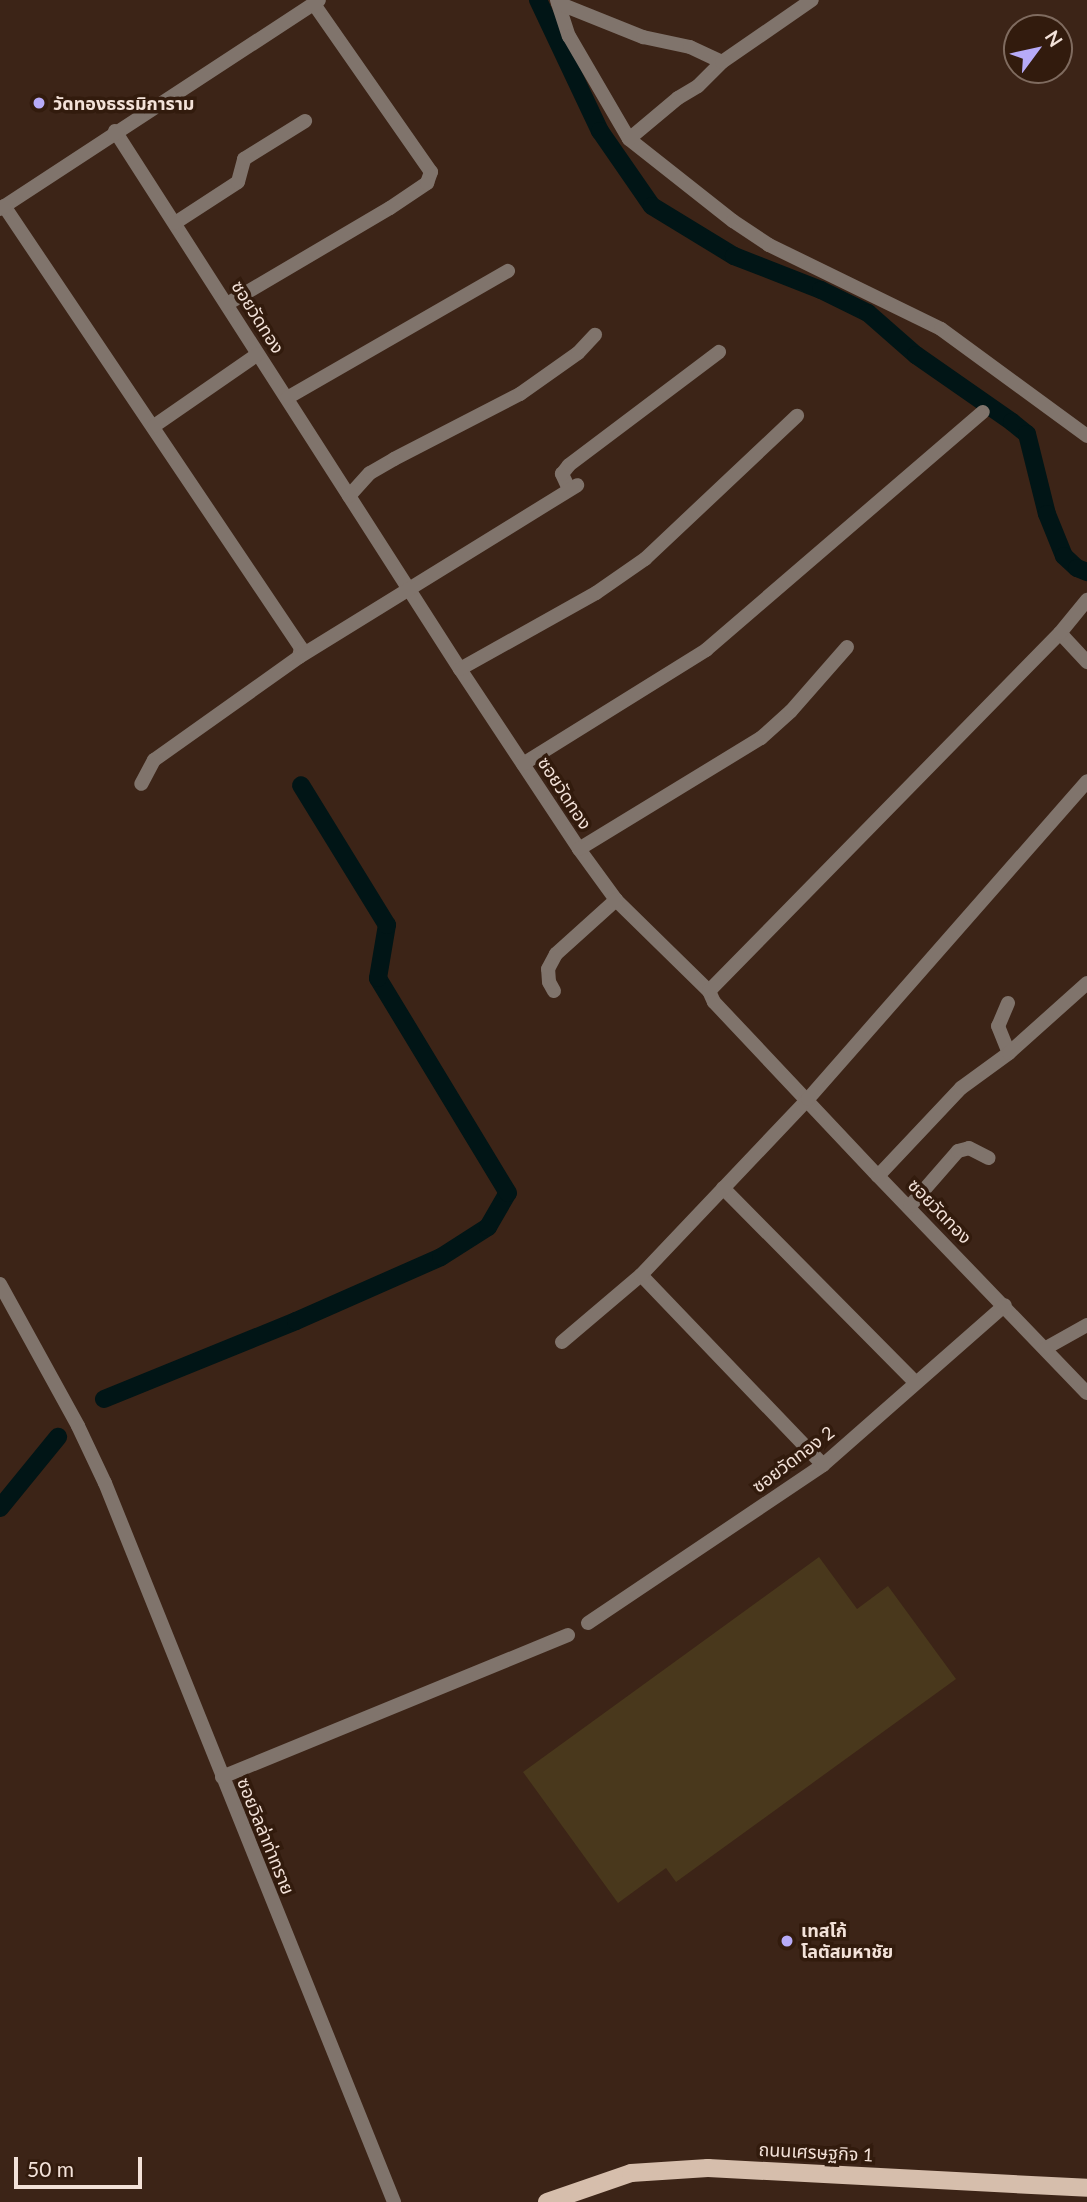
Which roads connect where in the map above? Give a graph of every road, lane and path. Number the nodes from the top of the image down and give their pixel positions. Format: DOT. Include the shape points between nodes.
graph roads {
  1 [pos="812,0"];
  2 [pos="557,1"];
  3 [pos="316,2"];
  4 [pos="722,62"];
  5 [pos="305,121"];
  6 [pos="115,131"];
  7 [pos="629,139"];
  8 [pos="2,208"];
  9 [pos="175,223"];
  10 [pos="508,271"];
  11 [pos="227,304"];
  12 [pos="595,335"];
  13 [pos="719,352"];
  14 [pos="258,354"];
  15 [pos="287,398"];
  16 [pos="984,412"];
  17 [pos="797,416"];
  18 [pos="153,426"];
  19 [pos="1087,436"];
  20 [pos="349,496"];
  21 [pos="409,589"];
  22 [pos="1087,600"];
  23 [pos="1060,633"];
  24 [pos="847,647"];
  25 [pos="299,657"];
  26 [pos="1087,662"];
  27 [pos="460,669"];
  28 [pos="523,764"];
  29 [pos="1087,781"];
  30 [pos="141,784"];
  31 [pos="579,849"];
  32 [pos="616,900"];
  33 [pos="1087,983"];
  34 [pos="554,991"];
  35 [pos="709,991"];
  36 [pos="1008,1003"];
  37 [pos="1009,1053"];
  38 [pos="808,1099"];
  39 [pos="989,1158"];
  40 [pos="878,1176"];
  41 [pos="723,1188"];
  42 [pos="910,1206"];
  43 [pos="641,1275"];
  44 [pos="0,1284"];
  45 [pos="1005,1306"];
  46 [pos="1087,1325"];
  47 [pos="562,1342"];
  48 [pos="1046,1348"];
  49 [pos="916,1383"];
  50 [pos="1087,1392"];
  51 [pos="822,1465"];
  52 [pos="589,1623"];
  53 [pos="568,1635"];
  54 [pos="222,1777"];
  55 [pos="1087,2189"];
  56 [pos="394,2202"];
  57 [pos="547,2202"];
  1 -- 4 [label="street"];
  2 -- 4 [label="street" via="643,37 690,47"];
  2 -- 7 [label="street" via="569,36"];
  3 -- 6 [label="street"];
  3 -- 11 [label="street" via="431,172 427,183 390,208"];
  4 -- 7 [label="street"];
  5 -- 9 [label="street" via="244,159 237,182"];
  6 -- 8 [label="street"];
  6 -- 9 [label="street, ซอยวัดทอง"];
  7 -- 19 [label="street" via="769,245 941,329"];
  8 -- 18 [label="street"];
  9 -- 11 [label="street, ซอยวัดทอง"];
  10 -- 15 [label="street"];
  11 -- 14 [label="street, ซอยวัดทอง"];
  12 -- 20 [label="street" via="578,353 520,394 370,473"];
  13 -- 21 [label="street" via="569,465 562,474 573,487"];
  14 -- 15 [label="street, ซอยวัดทอง"];
  14 -- 18 [label="street"];
  15 -- 20 [label="street, ซอยวัดทอง"];
  16 -- 28 [label="street" via="706,650"];
  17 -- 27 [label="street" via="645,559 596,593"];
  18 -- 25 [label="street" via="301,648"];
  20 -- 21 [label="street, ซอยวัดทอง"];
  21 -- 25 [label="street"];
  21 -- 27 [label="street, ซอยวัดทอง"];
  22 -- 23 [label="street"];
  23 -- 26 [label="street"];
  23 -- 35 [label="street"];
  24 -- 31 [label="street" via="761,738"];
  25 -- 30 [label="street" via="154,760"];
  27 -- 28 [label="street, ซอยวัดทอง"];
  28 -- 31 [label="street, ซอยวัดทอง"];
  29 -- 38 [label="street"];
  31 -- 32 [label="street, ซอยวัดทอง"];
  32 -- 34 [label="street" via="556,954 548,969"];
  32 -- 35 [label="street, ซอยวัดทอง"];
  33 -- 37 [label="street"];
  35 -- 38 [label="street, ซอยวัดทอง" via="714,1002"];
  36 -- 37 [label="street" via="998,1026"];
  37 -- 40 [label="street" via="961,1088"];
  38 -- 40 [label="street, ซอยวัดทอง"];
  38 -- 41 [label="street"];
  39 -- 42 [label="street" via="969,1147 958,1151"];
  40 -- 42 [label="street, ซอยวัดทอง"];
  41 -- 43 [label="street"];
  41 -- 49 [label="street"];
  42 -- 45 [label="street, ซอยวัดทอง"];
  43 -- 47 [label="street"];
  43 -- 51 [label="street"];
  44 -- 54 [label="street, ซอยวิลล่าท่าทราย" via="105,1483"];
  45 -- 48 [label="street, ซอยวัดทอง"];
  45 -- 49 [label="street, ซอยวัดทอง 2"];
  46 -- 48 [label="street"];
  48 -- 50 [label="street, ซอยวัดทอง"];
  49 -- 51 [label="street, ซอยวัดทอง 2"];
  51 -- 52 [label="street, ซอยวัดทอง 2"];
  53 -- 54 [label="street"];
  54 -- 56 [label="street, ซอยวิลล่าท่าทราย"];
  55 -- 57 [label="main road, ถนนเศรษฐกิจ 1" via="708,2168 631,2173"];
}
